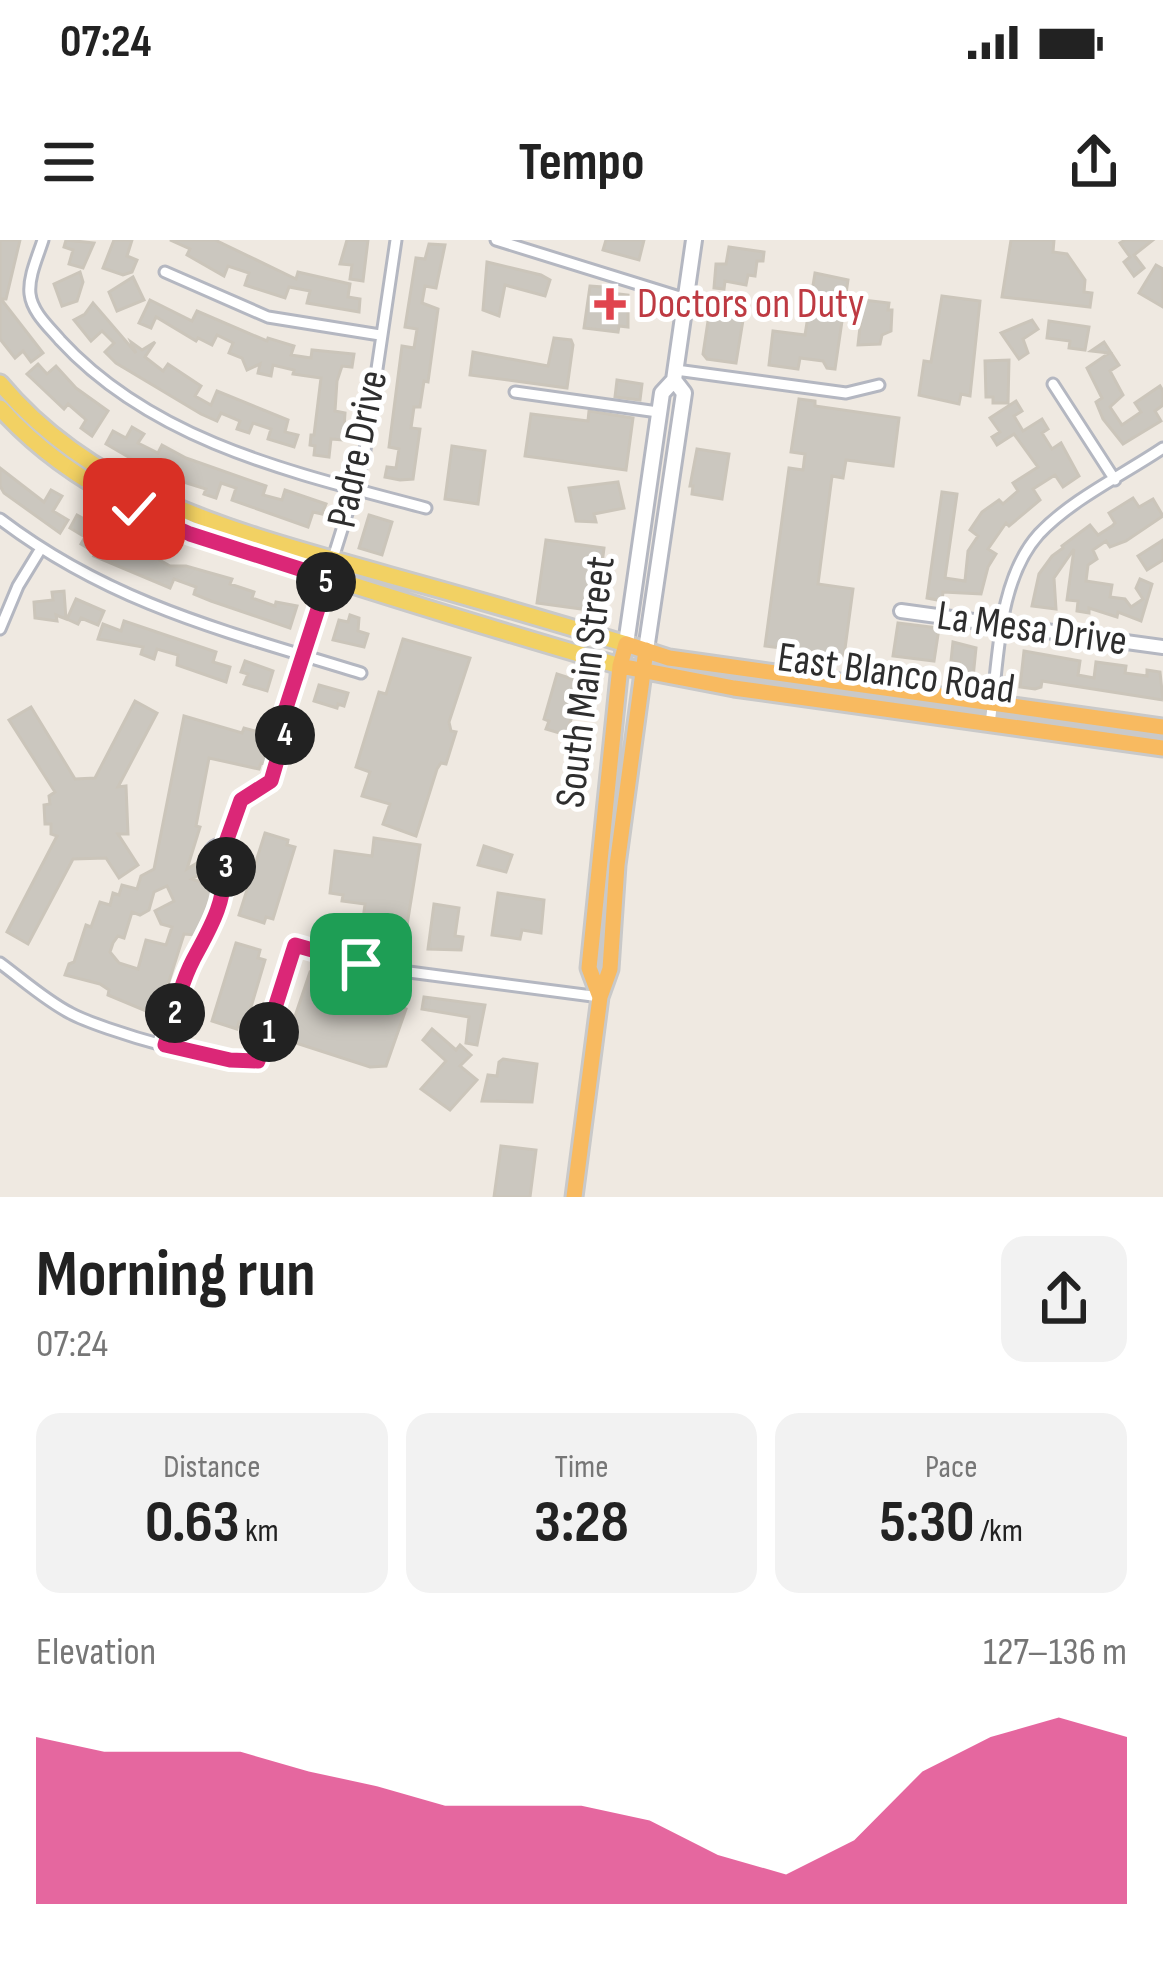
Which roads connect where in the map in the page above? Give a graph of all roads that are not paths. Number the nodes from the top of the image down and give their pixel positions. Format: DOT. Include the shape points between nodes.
graph roads {
  1 [pos="43,240"];
  2 [pos="396,240"];
  3 [pos="496,240"];
  4 [pos="694,240"];
  5 [pos="165,272"];
  6 [pos="686,298"];
  7 [pos="380,335"];
  8 [pos="675,375"];
  9 [pos="0,383"];
  10 [pos="1052,384"];
  11 [pos="879,385"];
  12 [pos="515,392"];
  13 [pos="0,408"];
  14 [pos="658,412"];
  15 [pos="1163,448"];
  16 [pos="1115,480"];
  17 [pos="355,488"];
  18 [pos="426,508"];
  19 [pos="0,520"];
  20 [pos="40,550"];
  21 [pos="334,560"];
  22 [pos="328,578"];
  23 [pos="901,611"];
  24 [pos="1004,625"];
  25 [pos="0,629"];
  26 [pos="626,644"];
  27 [pos="1163,647"];
  28 [pos="646,650"];
  29 [pos="303,655"];
  30 [pos="620,666"];
  31 [pos="643,671"];
  32 [pos="361,673"];
  33 [pos="993,703"];
  34 [pos="990,723"];
  35 [pos="1163,727"];
  36 [pos="1163,748"];
  37 [pos="225,845"];
  38 [pos="222,868"];
  39 [pos="0,963"];
  40 [pos="599,997"];
  41 [pos="165,1045"];
  42 [pos="574,1197"];
  1 -- 17 [label="street" via="32,303 106,383 203,440"];
  2 -- 7 [label="street, Padre Drive"];
  3 -- 6 [label="street"];
  4 -- 6 [label="main road, South Main Street"];
  5 -- 7 [label="street" via="268,316"];
  6 -- 8 [label="main road, South Main Street"];
  7 -- 17 [label="street, Padre Drive"];
  8 -- 11 [label="street" via="846,393"];
  8 -- 14 [label="main road, South Main Street"];
  8 -- 28 [label="main road, South Main Street" via="684,393"];
  9 -- 21 [label="main road" via="58,440 127,486"];
  10 -- 16 [label="street"];
  12 -- 14 [label="street"];
  13 -- 22 [label="main road" via="56,460 134,509"];
  14 -- 26 [label="main road, South Main Street"];
  15 -- 16 [label="street"];
  16 -- 24 [label="street" via="1031,545"];
  17 -- 18 [label="street"];
  17 -- 21 [label="street, Padre Drive"];
  19 -- 20 [label="street"];
  20 -- 25 [label="street"];
  20 -- 29 [label="street" via="138,602"];
  21 -- 22 [label="street, Padre Drive"];
  21 -- 26 [label="main road"];
  22 -- 29 [label="street, Padre Drive"];
  22 -- 30 [label="main road"];
  23 -- 24 [label="street, La Mesa Drive"];
  24 -- 27 [label="street, La Mesa Drive"];
  24 -- 33 [label="street"];
  26 -- 28 [label="highway, East Blanco Road"];
  26 -- 30 [label="highway, South Main Street"];
  28 -- 31 [label="highway, South Main Street"];
  28 -- 33 [label="highway, East Blanco Road"];
  29 -- 32 [label="street"];
  29 -- 37 [label="street, Padre Drive" via="271,781 241,800"];
  30 -- 31 [label="highway, East Blanco Road"];
  30 -- 40 [label="highway, South Main Street" via="590,968"];
  31 -- 34 [label="highway, East Blanco Road"];
  31 -- 40 [label="highway, South Main Street" via="610,969"];
  33 -- 34 [label="street"];
  33 -- 35 [label="highway, East Blanco Road"];
  34 -- 36 [label="highway, East Blanco Road"];
  37 -- 38 [label="street" via="233,858"];
  37 -- 38 [label="street" via="209,857"];
  38 -- 41 [label="street" via="224,884"];
  39 -- 41 [label="street" via="73,1015"];
  40 -- 41 [label="street" via="393,969 295,945 258,1061"];
  40 -- 42 [label="highway, South Main Street"];
}
